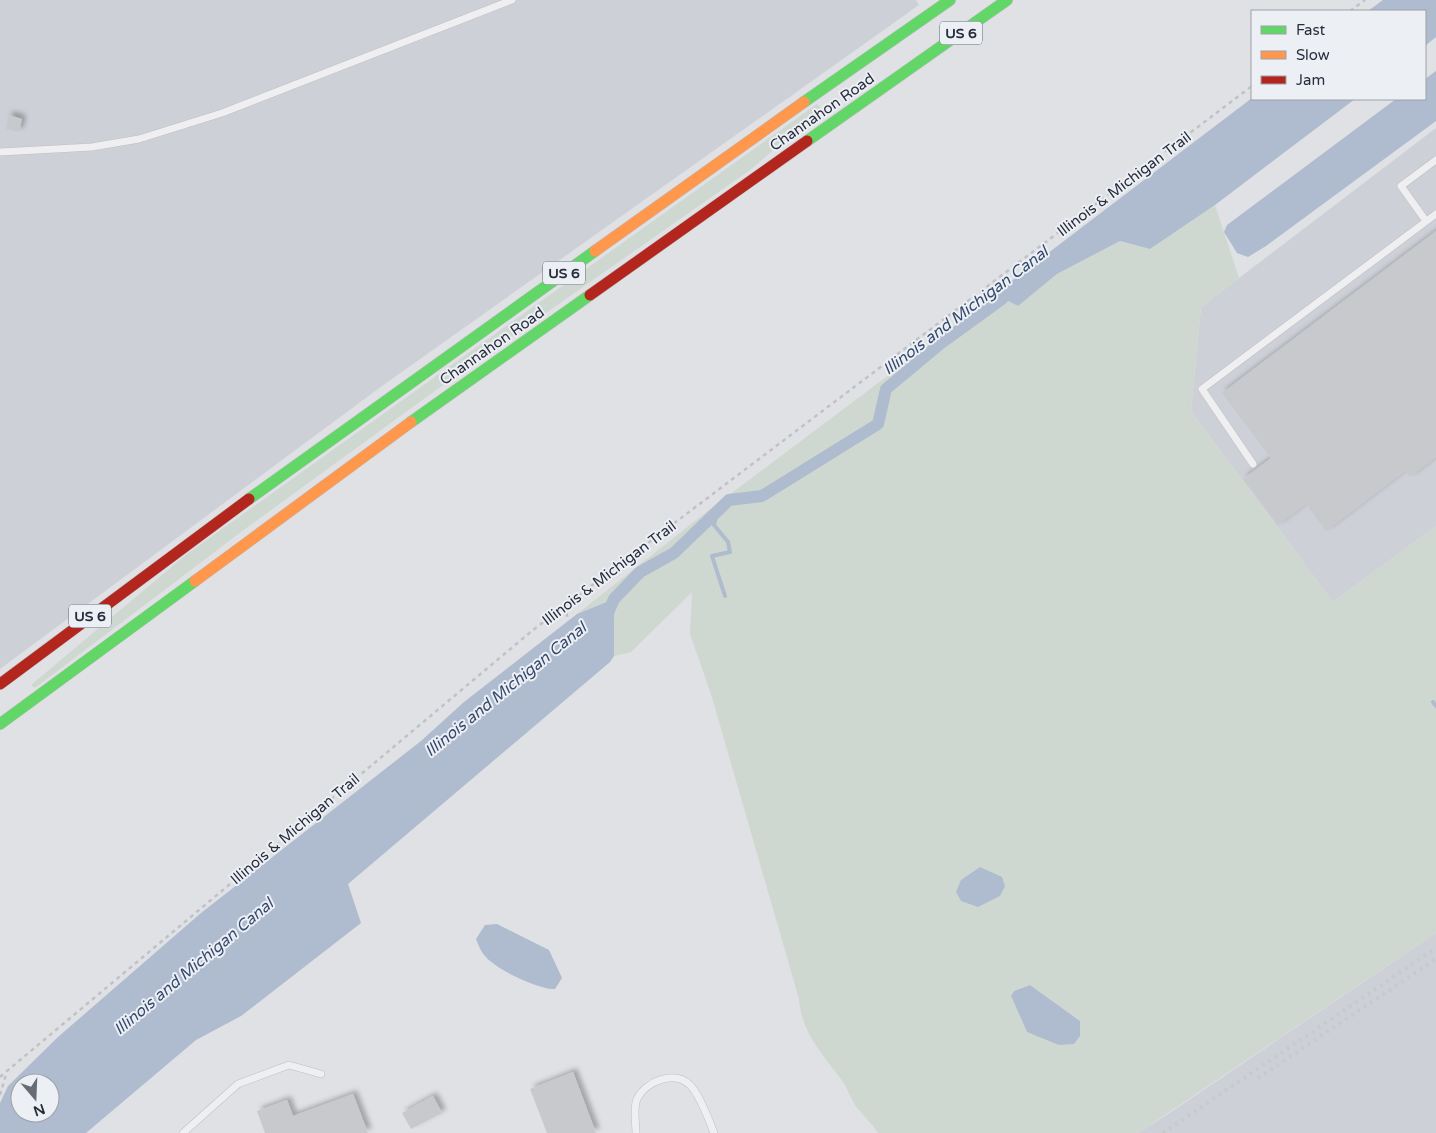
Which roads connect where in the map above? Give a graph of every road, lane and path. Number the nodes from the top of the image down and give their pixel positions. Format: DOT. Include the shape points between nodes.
graph roads {
  1 [pos="512,0"];
  2 [pos="1007,0"];
  3 [pos="1365,0"];
  4 [pos="943,2"];
  5 [pos="1351,10"];
  6 [pos="1251,87"];
  7 [pos="0,152"];
  8 [pos="1436,160"];
  9 [pos="1436,214"];
  10 [pos="1426,221"];
  11 [pos="992,284"];
  12 [pos="1002,289"];
  13 [pos="1253,464"];
  14 [pos="566,606"];
  15 [pos="568,621"];
  16 [pos="0,684"];
  17 [pos="0,724"];
  18 [pos="7,1071"];
  19 [pos="321,1074"];
  20 [pos="0,1077"];
  21 [pos="0,1095"];
  22 [pos="184,1133"];
  23 [pos="636,1133"];
  24 [pos="714,1133"];
  1 -- 7 [label="lane" via="222,113 139,139 92,147"];
  2 -- 17 [label="main road, Channahon Road / US 6" via="414,419"];
  3 -- 5 [label="path"];
  4 -- 16 [label="main road, Channahon Road / US 6" via="315,450"];
  6 -- 11 [label="path, Illinois & Michigan Trail"];
  8 -- 10 [label="lane" via="1401,186"];
  9 -- 10 [label="lane"];
  10 -- 13 [label="lane" via="1202,389"];
  11 -- 12 [label="path"];
  11 -- 14 [label="path, Illinois & Michigan Trail"];
  14 -- 15 [label="path"];
  14 -- 18 [label="path, Illinois & Michigan Trail" via="533,630"];
  18 -- 20 [label="path, Illinois & Michigan Trail"];
  18 -- 21 [label="path"];
  19 -- 22 [label="lane" via="289,1065 238,1084"];
  23 -- 24 [label="lane" via="636,1100 653,1082 665,1078 679,1079 690,1086"];
}
